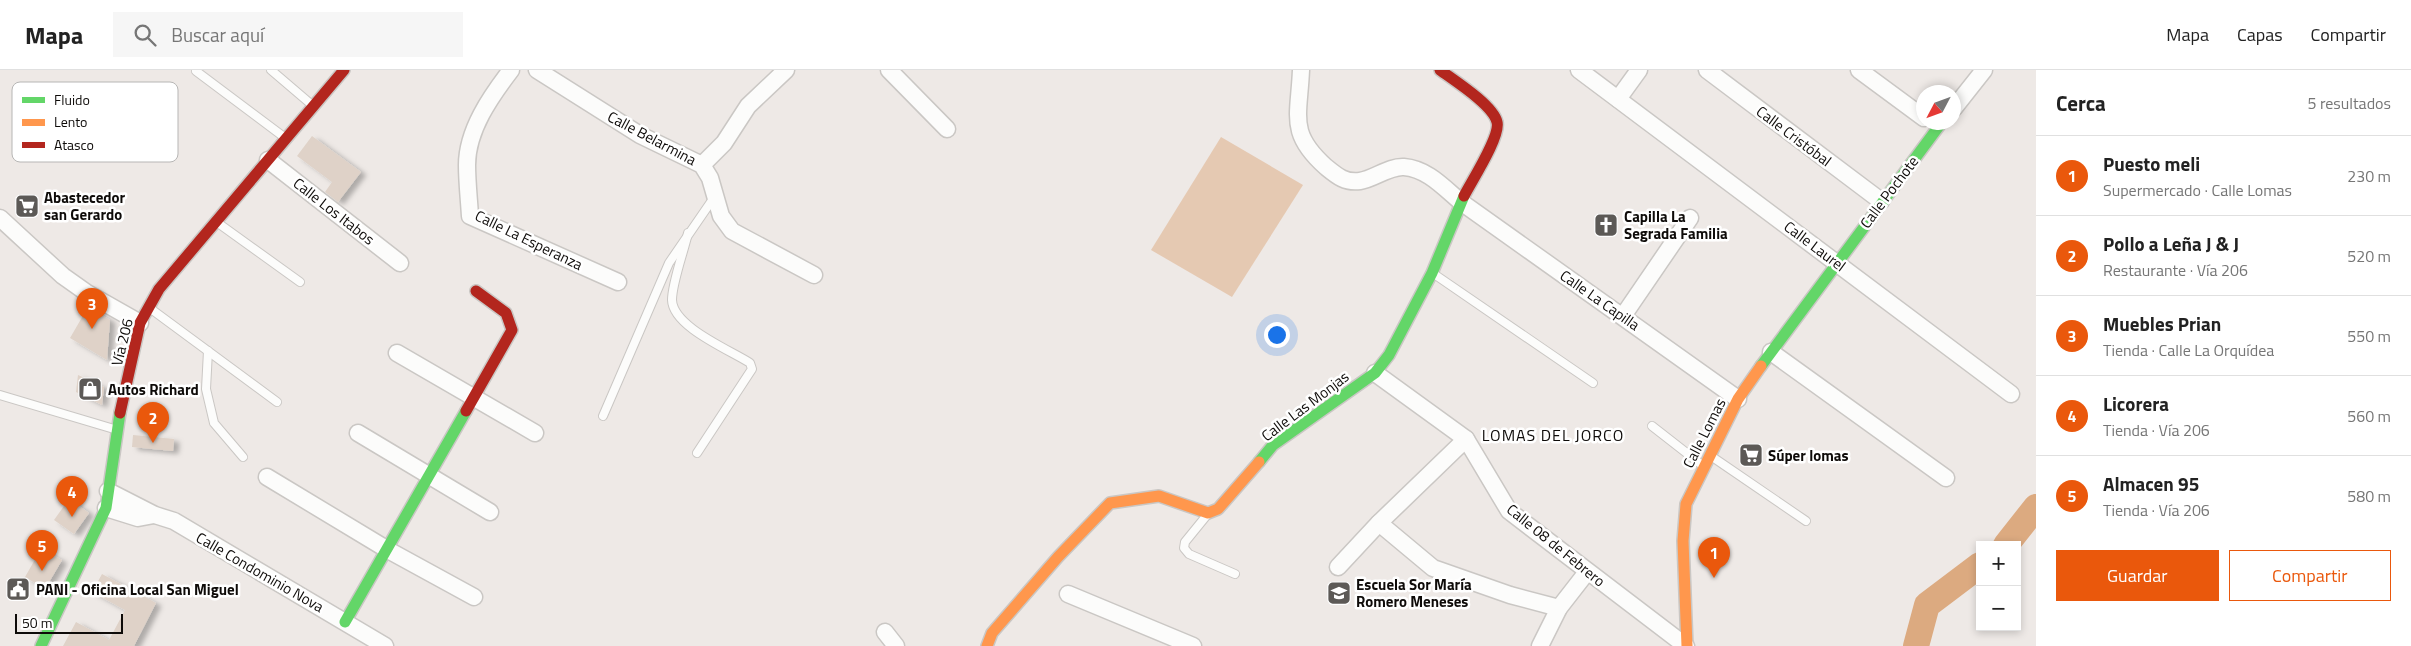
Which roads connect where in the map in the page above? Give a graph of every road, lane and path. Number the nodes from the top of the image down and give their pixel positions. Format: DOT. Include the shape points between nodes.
graph roads {
  1 [pos="196,70"];
  2 [pos="271,70"];
  3 [pos="344,70"];
  4 [pos="510,70"];
  5 [pos="537,70"];
  6 [pos="786,70"];
  7 [pos="889,70"];
  8 [pos="1301,70"];
  9 [pos="1440,70"];
  10 [pos="1579,70"];
  11 [pos="1639,70"];
  12 [pos="1707,70"];
  13 [pos="1859,70"];
  14 [pos="1984,70"];
  15 [pos="1618,99"];
  16 [pos="1961,99"];
  17 [pos="313,106"];
  18 [pos="1916,112"];
  19 [pos="947,130"];
  20 [pos="1932,130"];
  21 [pos="286,138"];
  22 [pos="268,160"];
  23 [pos="702,165"];
  24 [pos="715,196"];
  25 [pos="1881,201"];
  26 [pos="1461,202"];
  27 [pos="0,218"];
  28 [pos="1690,218"];
  29 [pos="216,221"];
  30 [pos="688,233"];
  31 [pos="1836,262"];
  32 [pos="400,263"];
  33 [pos="1432,273"];
  34 [pos="814,275"];
  35 [pos="300,282"];
  36 [pos="618,282"];
  37 [pos="476,291"];
  38 [pos="148,306"];
  39 [pos="1623,316"];
  40 [pos="140,323"];
  41 [pos="208,350"];
  42 [pos="1771,352"];
  43 [pos="396,354"];
  44 [pos="1375,373"];
  45 [pos="1593,383"];
  46 [pos="2011,394"];
  47 [pos="0,395"];
  48 [pos="474,397"];
  49 [pos="1738,399"];
  50 [pos="277,402"];
  51 [pos="603,416"];
  52 [pos="1652,426"];
  53 [pos="116,430"];
  54 [pos="358,433"];
  55 [pos="535,433"];
  56 [pos="1466,439"];
  57 [pos="697,453"];
  58 [pos="1709,455"];
  59 [pos="243,458"];
  60 [pos="1703,466"];
  61 [pos="431,475"];
  62 [pos="267,477"];
  63 [pos="1946,478"];
  64 [pos="108,491"];
  65 [pos="106,508"];
  66 [pos="490,512"];
  67 [pos="1208,513"];
  68 [pos="155,515"];
  69 [pos="1806,522"];
  70 [pos="1379,523"];
  71 [pos="388,550"];
  72 [pos="1338,567"];
  73 [pos="1587,572"];
  74 [pos="1234,574"];
  75 [pos="1068,594"];
  76 [pos="474,597"];
  77 [pos="1560,608"];
  78 [pos="346,622"];
  79 [pos="885,632"];
  80 [pos="41,646"];
  81 [pos="385,646"];
  82 [pos="896,646"];
  83 [pos="987,646"];
  84 [pos="1193,646"];
  85 [pos="1540,646"];
  86 [pos="1686,646"];
  1 -- 21 [label="lane"];
  2 -- 17 [label="lane"];
  3 -- 17 [label="street, Vía 206"];
  4 -- 36 [label="street, Calle La Esperanza" via="493,93 474,131 467,163 470,216"];
  5 -- 23 [label="street, Calle Belarmina" via="640,135"];
  6 -- 23 [label="street" via="748,106 724,144"];
  7 -- 19 [label="street"];
  8 -- 26 [label="street, Calle La Capilla" via="1298,130 1303,144 1331,171 1345,181 1361,181 1403,167 1426,172"];
  9 -- 26 [label="street, Calle Las Monjas" via="1492,110 1498,122 1496,135"];
  10 -- 15 [label="street, Calle Laurel"];
  11 -- 15 [label="street"];
  12 -- 25 [label="street, Calle Cristóbal"];
  13 -- 18 [label="street"];
  14 -- 16 [label="street"];
  15 -- 31 [label="street, Calle Laurel"];
  17 -- 21 [label="street, Vía 206"];
  20 -- 25 [label="street, Calle Pochote"];
  21 -- 22 [label="street, Vía 206"];
  22 -- 29 [label="street, Vía 206"];
  22 -- 32 [label="street, Calle Los Itabos"];
  23 -- 24 [label="street, Calle Belarmina"];
  24 -- 30 [label="lane"];
  24 -- 34 [label="street, Calle Belarmina" via="721,216 732,231"];
  25 -- 31 [label="street, Calle Pochote"];
  26 -- 33 [label="street, Calle Las Monjas"];
  26 -- 39 [label="street, Calle La Capilla"];
  27 -- 40 [label="street" via="63,276"];
  28 -- 39 [label="street"];
  29 -- 35 [label="lane"];
  29 -- 38 [label="street, Vía 206" via="158,289"];
  30 -- 51 [label="lane" via="669,263"];
  30 -- 57 [label="lane" via="672,299 677,316 689,327 750,363 752,369"];
  31 -- 42 [label="street, Calle Lomas"];
  31 -- 46 [label="street, Calle Laurel"];
  33 -- 44 [label="street, Calle Las Monjas" via="1389,356"];
  33 -- 45 [label="lane"];
  37 -- 48 [label="street" via="506,313 512,330"];
  38 -- 40 [label="street, Vía 206"];
  38 -- 41 [label="lane"];
  39 -- 49 [label="street, Calle La Capilla"];
  40 -- 53 [label="street, Vía 206"];
  41 -- 50 [label="lane"];
  41 -- 59 [label="lane" via="206,389 214,423"];
  42 -- 49 [label="street, Calle Lomas"];
  42 -- 63 [label="street"];
  43 -- 48 [label="street"];
  44 -- 56 [label="street, Calle 08 de Febrero"];
  44 -- 67 [label="street, Calle Las Monjas" via="1273,445 1218,509"];
  47 -- 53 [label="lane"];
  48 -- 55 [label="street"];
  48 -- 61 [label="street"];
  49 -- 58 [label="street, Calle Lomas"];
  52 -- 60 [label="lane"];
  53 -- 64 [label="street, Vía 206"];
  54 -- 61 [label="street"];
  56 -- 70 [label="street"];
  56 -- 73 [label="street, Calle 08 de Febrero" via="1509,511"];
  58 -- 60 [label="street, Calle Lomas"];
  58 -- 69 [label="lane"];
  60 -- 86 [label="street, Calle Lomas" via="1686,504 1683,541"];
  61 -- 66 [label="street"];
  61 -- 71 [label="street"];
  62 -- 71 [label="street"];
  64 -- 65 [label="street, Vía 206"];
  64 -- 68 [label="street"];
  65 -- 68 [label="street" via="138,518"];
  65 -- 80 [label="street, Vía 206"];
  67 -- 74 [label="lane" via="1185,542 1184,548 1188,554"];
  67 -- 83 [label="street" via="1159,496 1110,503 1010,612 992,633"];
  68 -- 78 [label="street, Calle Condominio Nova" via="174,521"];
  70 -- 72 [label="street"];
  70 -- 77 [label="street" via="1434,568 1510,595"];
  71 -- 76 [label="street"];
  71 -- 78 [label="street"];
  73 -- 77 [label="street"];
  73 -- 86 [label="street, Calle 08 de Febrero"];
  75 -- 84 [label="street"];
  77 -- 85 [label="street"];
  78 -- 81 [label="street, Calle Condominio Nova"];
  79 -- 82 [label="street"];
}
